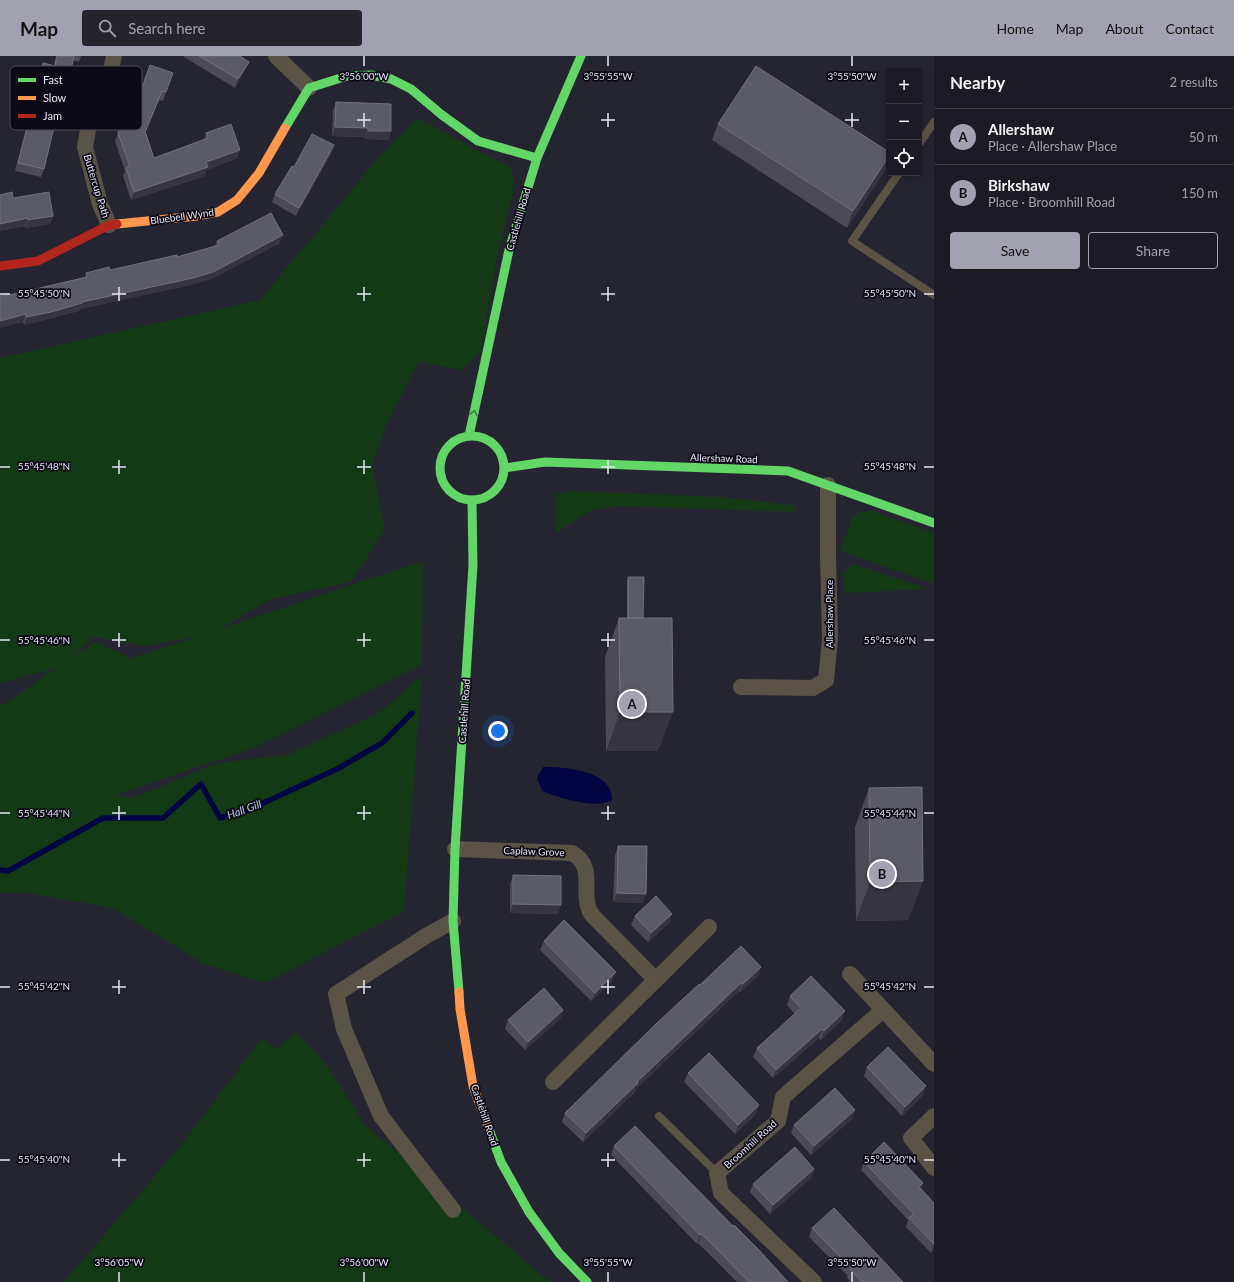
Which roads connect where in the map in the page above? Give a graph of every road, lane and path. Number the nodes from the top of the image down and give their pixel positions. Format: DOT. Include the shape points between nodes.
graph roads {
  1 [pos="114,56"];
  2 [pos="276,56"];
  3 [pos="581,56"];
  4 [pos="112,66"];
  5 [pos="309,88"];
  6 [pos="934,122"];
  7 [pos="88,130"];
  8 [pos="922,140"];
  9 [pos="537,158"];
  10 [pos="897,176"];
  11 [pos="109,225"];
  12 [pos="0,266"];
  13 [pos="934,295"];
  14 [pos="479,389"];
  15 [pos="485,410"];
  16 [pos="491,431"];
  17 [pos="469,436"];
  18 [pos="495,445"];
  19 [pos="505,468"];
  20 [pos="828,485"];
  21 [pos="472,501"];
  22 [pos="934,523"];
  23 [pos="741,687"];
  24 [pos="455,849"];
  25 [pos="453,921"];
  26 [pos="709,927"];
  27 [pos="850,974"];
  28 [pos="656,980"];
  29 [pos="883,1010"];
  30 [pos="934,1064"];
  31 [pos="553,1082"];
  32 [pos="659,1116"];
  33 [pos="934,1116"];
  34 [pos="934,1168"];
  35 [pos="717,1173"];
  36 [pos="453,1210"];
  37 [pos="587,1282"];
  38 [pos="814,1282"];
  1 -- 4 [label="street, Buttercup Path"];
  2 -- 5 [label="street"];
  3 -- 9 [label="main road, Castlehill Road"];
  5 -- 9 [label="main road" via="347,76 371,75 391,79 411,89 478,141"];
  5 -- 11 [label="main road, Bluebell Wynd" via="259,173 237,200 218,212"];
  6 -- 8 [label="lane"];
  7 -- 11 [label="street, Buttercup Path" via="85,147 100,204"];
  9 -- 14 [label="main road, Castlehill Road" via="509,250"];
  10 -- 13 [label="lane" via="852,240"];
  11 -- 12 [label="main road, Bluebell Wynd" via="38,261"];
  14 -- 15 [label="main road, Castlehill Road"];
  17 -- 14 [label="main road, Castlehill Road, one-way"];
  16 -- 18 [label="main road"];
  17 -- 18 [label="main road" via="484,438"];
  17 -- 21 [label="main road" via="462,437 448,447 440,463 440,474 448,491 464,501"];
  18 -- 19 [label="main road"];
  19 -- 20 [label="main road, Allershaw Road" via="545,462 788,471"];
  19 -- 21 [label="main road" via="499,487 484,499"];
  20 -- 22 [label="main road, Allershaw Road"];
  20 -- 23 [label="street, Allershaw Place" via="830,639 826,680 813,688"];
  21 -- 24 [label="main road, Castlehill Road" via="474,565"];
  24 -- 25 [label="main road, Castlehill Road"];
  24 -- 28 [label="street, Caplaw Grove" via="572,853 579,857 587,873 586,893 592,915"];
  25 -- 36 [label="street" via="336,994 344,1030 381,1116"];
  25 -- 37 [label="main road, Castlehill Road" via="460,1009 473,1086 499,1155 529,1212 559,1253"];
  26 -- 28 [label="street"];
  27 -- 29 [label="street"];
  28 -- 31 [label="street"];
  29 -- 30 [label="street"];
  29 -- 35 [label="street, Broomhill Road" via="783,1098 778,1121"];
  32 -- 35 [label="lane"];
  33 -- 34 [label="street" via="912,1138"];
  35 -- 38 [label="street, Broomhill Road" via="721,1193"];
}
